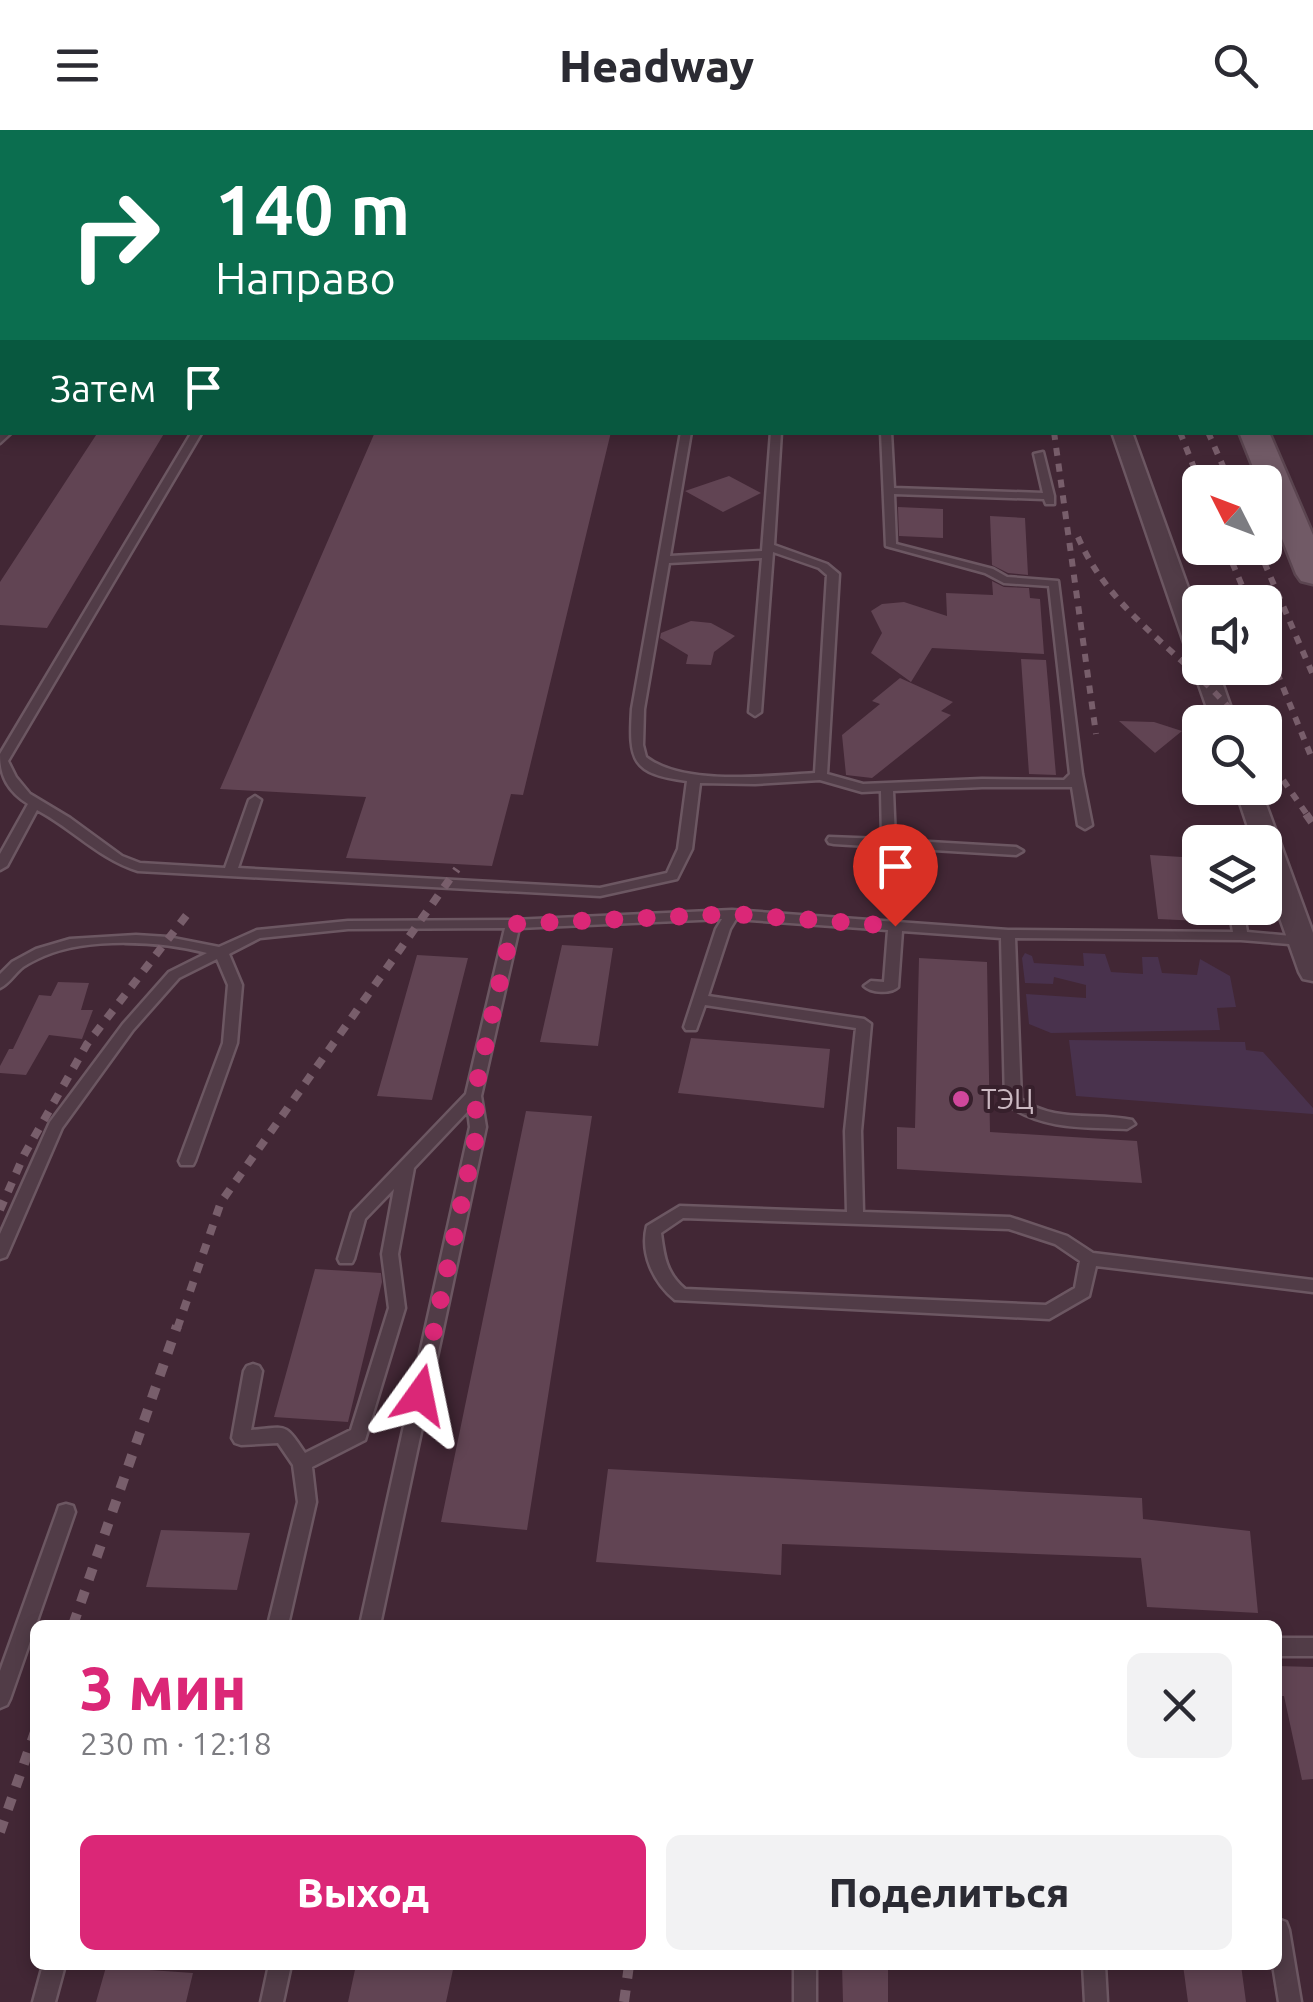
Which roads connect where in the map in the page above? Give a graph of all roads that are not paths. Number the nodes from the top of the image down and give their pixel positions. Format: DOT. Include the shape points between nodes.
graph roads {
  1 [pos="195,435"];
  2 [pos="685,435"];
  3 [pos="776,435"];
  4 [pos="886,435"];
  5 [pos="1123,435"];
  6 [pos="1255,435"];
  7 [pos="1039,454"];
  8 [pos="887,491"];
  9 [pos="768,550"];
  10 [pos="664,560"];
  11 [pos="1313,574"];
  12 [pos="1182,603"];
  13 [pos="755,712"];
  14 [pos="1076,774"];
  15 [pos="694,776"];
  16 [pos="821,776"];
  17 [pos="887,788"];
  18 [pos="256,800"];
  19 [pos="33,806"];
  20 [pos="1085,825"];
  21 [pos="834,840"];
  22 [pos="889,844"];
  23 [pos="1016,851"];
  24 [pos="0,866"];
  25 [pos="231,870"];
  26 [pos="1282,884"];
  27 [pos="732,914"];
  28 [pos="513,924"];
  29 [pos="1239,925"];
  30 [pos="895,926"];
  31 [pos="1008,934"];
  32 [pos="1241,936"];
  33 [pos="1302,941"];
  34 [pos="221,952"];
  35 [pos="1313,972"];
  36 [pos="0,983"];
  37 [pos="871,986"];
  38 [pos="701,1000"];
  39 [pos="691,1027"];
  40 [pos="474,1096"];
  41 [pos="1128,1124"];
  42 [pos="187,1161"];
  43 [pos="406,1167"];
  44 [pos="855,1218"];
  45 [pos="0,1252"];
  46 [pos="346,1259"];
  47 [pos="1089,1259"];
  48 [pos="1313,1286"];
  49 [pos="253,1371"];
  50 [pos="302,1463"];
  51 [pos="66,1512"];
  52 [pos="279,1620"];
  53 [pos="371,1620"];
  54 [pos="1282,1646"];
  55 [pos="1313,1646"];
  56 [pos="0,1699"];
  57 [pos="1282,1954"];
  58 [pos="53,1970"];
  59 [pos="279,1970"];
  60 [pos="805,1970"];
  61 [pos="1094,1970"];
  62 [pos="44,2002"];
  63 [pos="272,2002"];
  64 [pos="805,2002"];
  65 [pos="1096,2002"];
  66 [pos="1290,2002"];
  1 -- 19 [label="lane" via="2,761"];
  2 -- 10 [label="lane"];
  3 -- 9 [label="lane"];
  4 -- 8 [label="lane"];
  5 -- 12 [label="street"];
  6 -- 11 [label="main road"];
  7 -- 8 [label="lane" via="1050,499"];
  8 -- 14 [label="lane" via="891,546 1004,580 1054,584"];
  9 -- 10 [label="lane"];
  9 -- 13 [label="lane"];
  9 -- 16 [label="lane" via="833,574"];
  10 -- 15 [label="lane" via="638,709 638,752 665,774"];
  14 -- 17 [label="lane" via="1068,784 1046,786"];
  14 -- 20 [label="lane"];
  15 -- 16 [label="lane"];
  15 -- 25 [label="lane" via="685,849 672,876 600,892"];
  16 -- 17 [label="lane"];
  17 -- 22 [label="lane"];
  18 -- 25 [label="lane"];
  19 -- 24 [label="lane"];
  19 -- 25 [label="lane" via="121,861"];
  21 -- 22 [label="lane"];
  22 -- 23 [label="lane"];
  26 -- 33 [label="street"];
  27 -- 28 [label="lane"];
  27 -- 30 [label="lane"];
  27 -- 38 [label="lane"];
  28 -- 34 [label="lane" via="348,925 256,934"];
  28 -- 40 [label="lane"];
  29 -- 32 [label="lane"];
  30 -- 31 [label="lane"];
  30 -- 37 [label="lane" via="891,986"];
  31 -- 32 [label="lane"];
  31 -- 41 [label="lane" via="1013,1100 1026,1113 1050,1119"];
  32 -- 33 [label="lane"];
  33 -- 35 [label="street"];
  34 -- 36 [label="lane" via="148,939 61,944 9,968"];
  34 -- 42 [label="lane" via="235,985 230,1044"];
  34 -- 45 [label="lane" via="174,975 91,1076 55,1126"];
  38 -- 39 [label="lane"];
  38 -- 44 [label="lane" via="864,1024 854,1131"];
  40 -- 43 [label="lane"];
  40 -- 53 [label="lane" via="478,1127"];
  43 -- 46 [label="lane" via="358,1217"];
  43 -- 50 [label="lane" via="390,1254 397,1308 359,1435"];
  44 -- 47 [label="lane" via="1010,1223 1062,1240"];
  44 -- 47 [label="lane" via="680,1212 653,1230 658,1270 680,1295 1049,1312 1083,1291"];
  47 -- 48 [label="lane"];
  49 -- 50 [label="lane" via="241,1438 283,1435"];
  50 -- 52 [label="lane" via="307,1502"];
  51 -- 56 [label="lane"];
  54 -- 55 [label="lane"];
  57 -- 66 [label="lane"];
  58 -- 62 [label="lane"];
  59 -- 63 [label="lane"];
  60 -- 64 [label="lane"];
  61 -- 65 [label="lane"];
}
